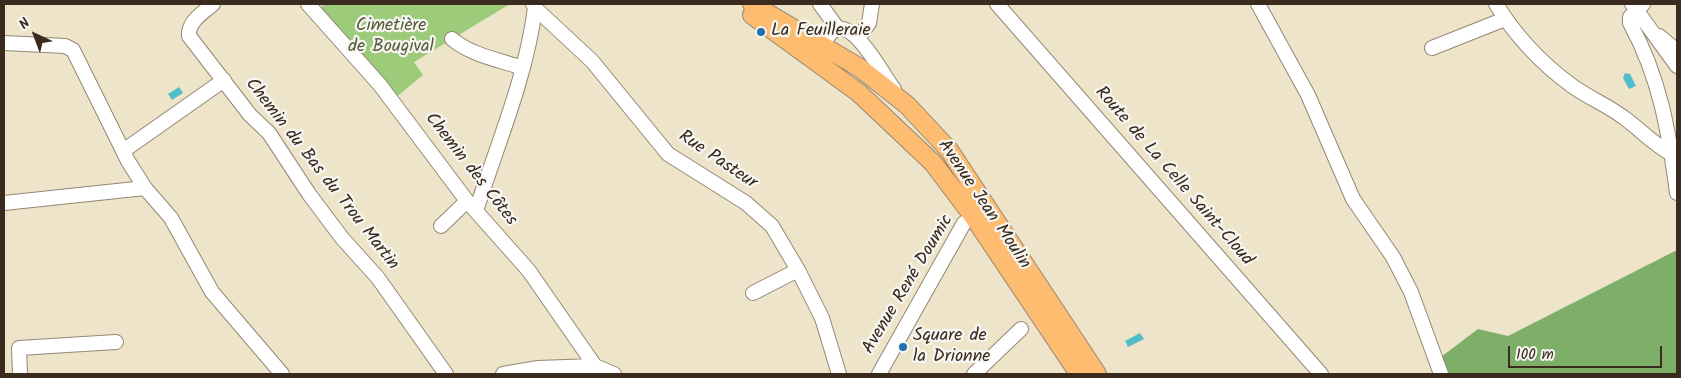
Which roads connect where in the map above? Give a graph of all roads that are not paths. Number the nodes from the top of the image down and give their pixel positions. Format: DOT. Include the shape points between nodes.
graph roads {
  1 [pos="213,4"];
  2 [pos="308,4"];
  3 [pos="741,4"];
  4 [pos="752,4"];
  5 [pos="820,4"];
  6 [pos="872,4"];
  7 [pos="996,4"];
  8 [pos="1258,4"];
  9 [pos="1496,4"];
  10 [pos="534,6"];
  11 [pos="1637,6"];
  12 [pos="1505,19"];
  13 [pos="1653,30"];
  14 [pos="859,37"];
  15 [pos="452,39"];
  16 [pos="4,43"];
  17 [pos="828,44"];
  18 [pos="1432,48"];
  19 [pos="1677,51"];
  20 [pos="871,54"];
  21 [pos="839,66"];
  22 [pos="1677,66"];
  23 [pos="523,68"];
  24 [pos="860,68"];
  25 [pos="224,80"];
  26 [pos="848,84"];
  27 [pos="907,105"];
  28 [pos="123,151"];
  29 [pos="1672,154"];
  30 [pos="145,188"];
  31 [pos="1677,193"];
  32 [pos="4,203"];
  33 [pos="471,206"];
  34 [pos="974,216"];
  35 [pos="441,226"];
  36 [pos="798,270"];
  37 [pos="753,292"];
  38 [pos="1021,328"];
  39 [pos="116,342"];
  40 [pos="595,366"];
  41 [pos="20,374"];
  42 [pos="282,374"];
  43 [pos="446,374"];
  44 [pos="503,374"];
  45 [pos="614,374"];
  46 [pos="839,374"];
  47 [pos="879,374"];
  48 [pos="974,374"];
  49 [pos="1080,374"];
  50 [pos="1097,374"];
  51 [pos="1321,374"];
  52 [pos="1441,374"];
  1 -- 25 [label="street, Chemin du Bas du Trou Martin" via="192,22 189,36"];
  2 -- 33 [label="street, Chemin des Côtes" via="380,85"];
  3 -- 17 [label="main road" via="753,16"];
  4 -- 17 [label="main road"];
  5 -- 17 [label="street"];
  6 -- 14 [label="street" via="868,22"];
  7 -- 51 [label="street, Route de La Celle Saint-Cloud"];
  8 -- 52 [label="street" via="1308,95 1353,199 1393,257 1411,292"];
  9 -- 12 [label="street"];
  10 -- 23 [label="street" via="531,38"];
  10 -- 36 [label="street, Rue Pasteur" via="592,61 668,154 746,203 772,226"];
  11 -- 13 [label="street"];
  11 -- 29 [label="street" via="1630,23 1653,72"];
  12 -- 18 [label="street"];
  12 -- 29 [label="street" via="1531,49 1571,86 1608,106"];
  13 -- 19 [label="street"];
  13 -- 22 [label="street"];
  14 -- 17 [label="street" via="849,31"];
  14 -- 20 [label="street"];
  15 -- 23 [label="street" via="477,53"];
  16 -- 28 [label="street" via="65,46 73,50"];
  17 -- 21 [label="main road"];
  20 -- 24 [label="street"];
  20 -- 27 [label="street" via="884,78"];
  21 -- 24 [label="main road, Avenue Jean Moulin"];
  21 -- 26 [label="main road, Avenue Jean Moulin"];
  23 -- 33 [label="street"];
  24 -- 26 [label="street"];
  24 -- 27 [label="main road, Avenue Jean Moulin"];
  25 -- 28 [label="street"];
  25 -- 43 [label="street, Chemin du Bas du Trou Martin" via="269,134 342,238 378,278"];
  26 -- 34 [label="main road, Avenue Jean Moulin" via="933,163"];
  27 -- 50 [label="main road, Avenue Jean Moulin" via="949,150"];
  28 -- 30 [label="street"];
  29 -- 31 [label="street"];
  30 -- 32 [label="street"];
  30 -- 42 [label="street" via="170,218 212,292"];
  33 -- 35 [label="street"];
  33 -- 40 [label="street, Chemin des Côtes" via="529,271"];
  34 -- 47 [label="street, Avenue René Doumic" via="964,223"];
  34 -- 49 [label="main road, Avenue Jean Moulin"];
  36 -- 37 [label="street"];
  36 -- 46 [label="street, Rue Pasteur" via="822,318"];
  38 -- 48 [label="street"];
  39 -- 41 [label="street" via="19,348"];
  40 -- 44 [label="street" via="538,368"];
  40 -- 45 [label="street"];
}
